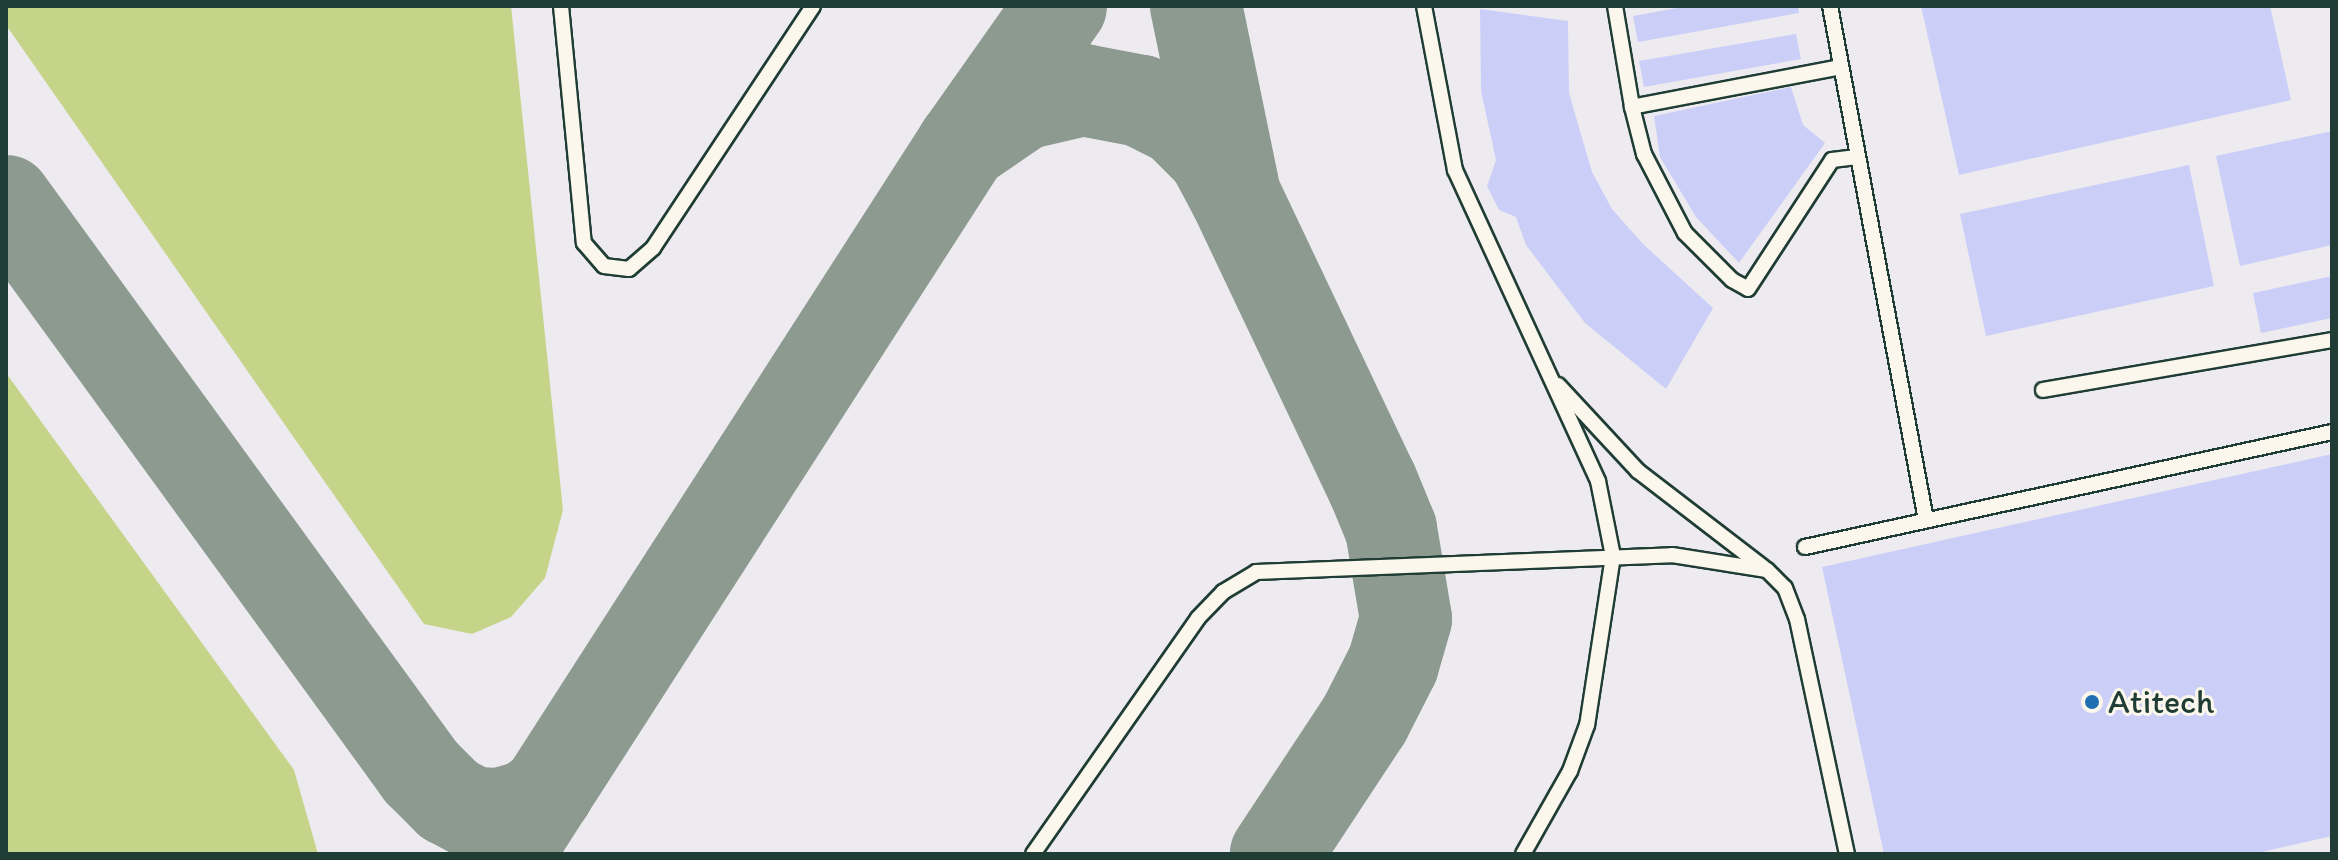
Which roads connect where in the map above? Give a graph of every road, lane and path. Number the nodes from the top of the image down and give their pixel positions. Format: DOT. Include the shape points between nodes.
graph roads {
  1 [pos="561,6"];
  2 [pos="813,6"];
  3 [pos="1424,6"];
  4 [pos="1615,6"];
  5 [pos="1830,6"];
  6 [pos="1841,67"];
  7 [pos="1632,107"];
  8 [pos="1857,157"];
  9 [pos="2332,340"];
  10 [pos="1550,376"];
  11 [pos="2043,390"];
  12 [pos="2332,432"];
  13 [pos="1926,520"];
  14 [pos="1805,547"];
  15 [pos="1613,556"];
  16 [pos="1767,570"];
  17 [pos="1033,854"];
  18 [pos="1523,854"];
  19 [pos="1847,854"];
  1 -- 2 [label="lane" via="584,243 604,266 629,269 653,248"];
  3 -- 10 [label="lane" via="1455,170"];
  4 -- 7 [label="lane"];
  5 -- 6 [label="lane"];
  6 -- 7 [label="lane"];
  6 -- 8 [label="lane"];
  7 -- 8 [label="lane" via="1644,154 1685,233 1748,289 1832,160"];
  8 -- 13 [label="lane"];
  9 -- 11 [label="lane"];
  10 -- 15 [label="lane" via="1598,481"];
  10 -- 16 [label="lane" via="1638,471"];
  12 -- 13 [label="lane"];
  13 -- 14 [label="lane"];
  15 -- 16 [label="lane" via="1722,559"];
  15 -- 17 [label="lane" via="1256,572 1223,592 1198,618"];
  15 -- 18 [label="lane" via="1587,725 1570,771"];
  16 -- 19 [label="lane" via="1785,588 1797,619"];
}
